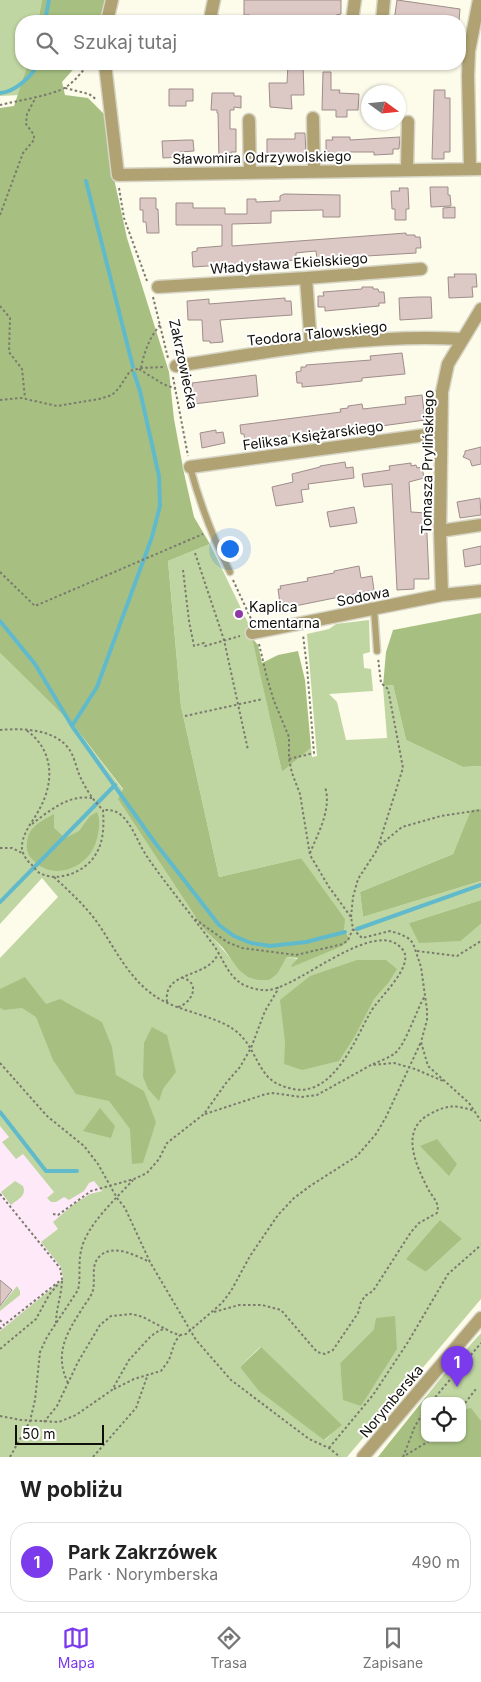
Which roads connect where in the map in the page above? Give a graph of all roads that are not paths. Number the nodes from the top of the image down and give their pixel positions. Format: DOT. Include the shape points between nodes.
graph roads {
  1 [pos="112,0"];
  2 [pos="214,0"];
  3 [pos="355,0"];
  4 [pos="384,0"];
  5 [pos="479,0"];
  6 [pos="108,15"];
  7 [pos="211,15"];
  8 [pos="353,15"];
  9 [pos="383,15"];
  10 [pos="466,46"];
  11 [pos="466,59"];
  12 [pos="106,70"];
  13 [pos="313,118"];
  14 [pos="249,120"];
  15 [pos="408,122"];
  16 [pos="475,169"];
  17 [pos="407,170"];
  18 [pos="314,171"];
  19 [pos="250,172"];
  20 [pos="421,269"];
  21 [pos="306,278"];
  22 [pos="154,291"];
  23 [pos="481,309"];
  24 [pos="462,339"];
  25 [pos="311,346"];
  26 [pos="172,366"];
  27 [pos="440,433"];
  28 [pos="190,467"];
  29 [pos="481,525"];
  30 [pos="440,531"];
  31 [pos="230,572"];
  32 [pos="481,591"];
  33 [pos="442,595"];
  34 [pos="374,609"];
  35 [pos="254,633"];
  36 [pos="377,651"];
  37 [pos="481,1318"];
  38 [pos="363,1457"];
  1 -- 6 [label="street"];
  2 -- 7 [label="street"];
  3 -- 8 [label="street"];
  4 -- 9 [label="street"];
  5 -- 10 [label="street"];
  11 -- 16 [label="street"];
  12 -- 19 [label="street, Sławomira Odrzywolskiego" via="118,175"];
  13 -- 18 [label="street"];
  14 -- 19 [label="street"];
  15 -- 17 [label="street"];
  16 -- 17 [label="street, Sławomira Odrzywolskiego"];
  17 -- 18 [label="street, Sławomira Odrzywolskiego"];
  18 -- 19 [label="street, Sławomira Odrzywolskiego"];
  20 -- 21 [label="street, Władysława Ekielskiego"];
  21 -- 22 [label="street, Władysława Ekielskiego"];
  21 -- 25 [label="street"];
  23 -- 24 [label="street, Tomasza Prylińskiego"];
  24 -- 25 [label="street, Teodora Talowskiego" via="425,337"];
  24 -- 27 [label="street, Tomasza Prylińskiego" via="448,364 442,392"];
  25 -- 26 [label="street, Teodora Talowskiego"];
  27 -- 28 [label="street, Feliksa Księżarskiego"];
  27 -- 30 [label="street, Tomasza Prylińskiego"];
  28 -- 31 [label="lane" via="210,531"];
  29 -- 30 [label="street"];
  30 -- 33 [label="street, Tomasza Prylińskiego"];
  32 -- 33 [label="street, Sodowa"];
  33 -- 34 [label="street, Sodowa"];
  34 -- 35 [label="street, Sodowa"];
  34 -- 36 [label="lane"];
  37 -- 38 [label="street, Norymberska"];
}
